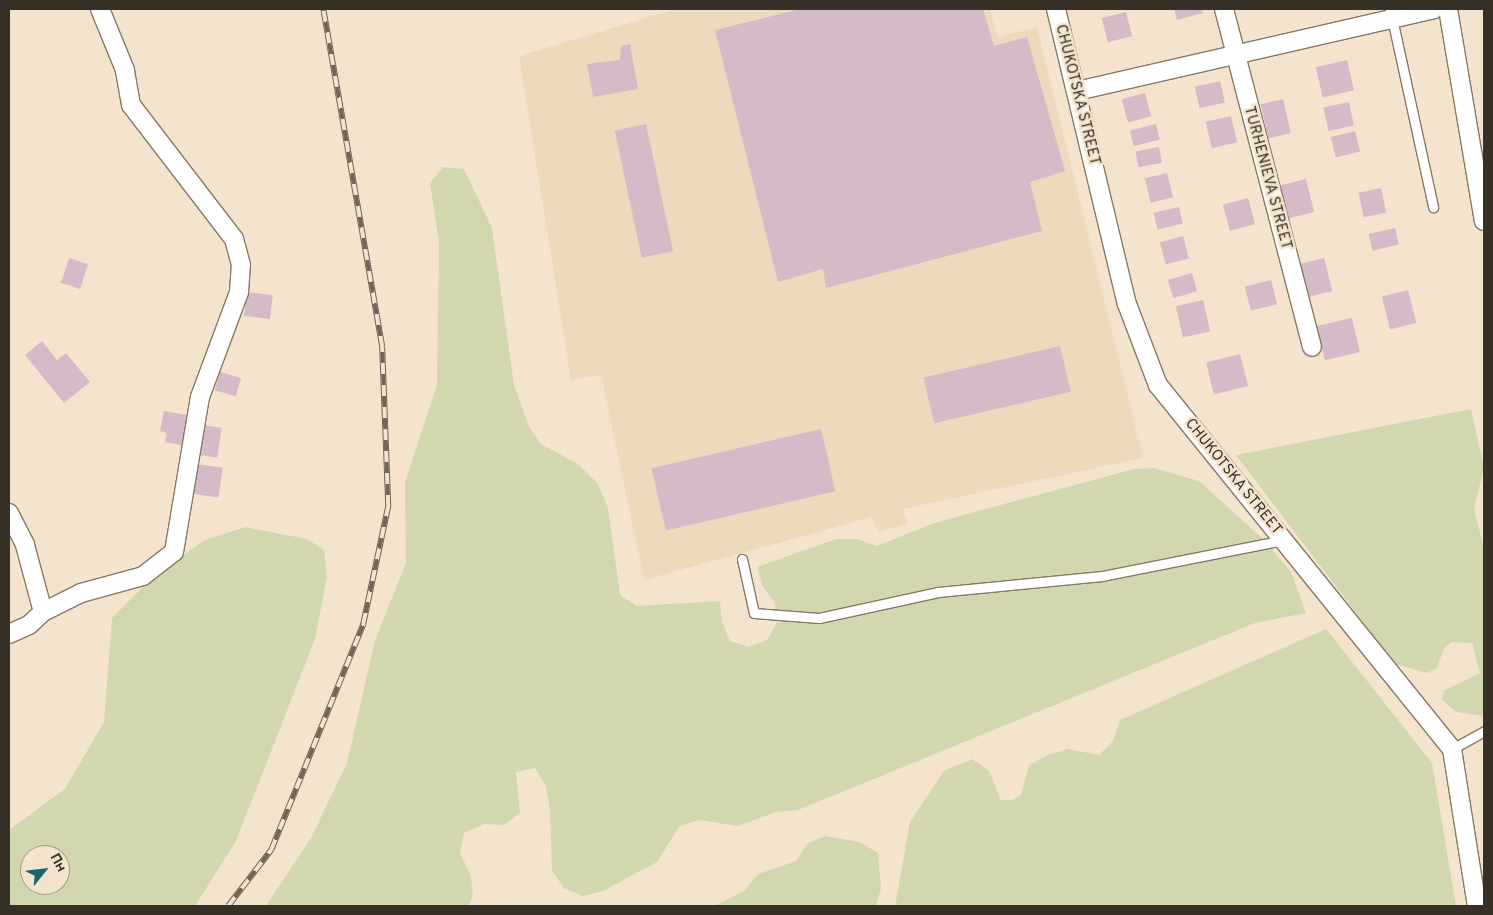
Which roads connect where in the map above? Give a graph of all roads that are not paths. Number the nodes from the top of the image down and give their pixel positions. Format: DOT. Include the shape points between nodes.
graph roads {
  1 [pos="100,9"];
  2 [pos="1056,9"];
  3 [pos="1224,9"];
  4 [pos="1434,9"];
  5 [pos="1448,9"];
  6 [pos="1391,14"];
  7 [pos="1235,57"];
  8 [pos="1077,91"];
  9 [pos="1434,207"];
  10 [pos="1484,220"];
  11 [pos="1312,347"];
  12 [pos="9,513"];
  13 [pos="1283,540"];
  14 [pos="742,559"];
  15 [pos="43,612"];
  16 [pos="9,634"];
  17 [pos="1484,731"];
  18 [pos="1452,750"];
  19 [pos="1477,906"];
  1 -- 15 [label="street" via="125,70 131,105 234,239 241,265 239,292 200,397 174,552 143,576 81,593"];
  2 -- 8 [label="street, CHUKOTSKA STREET"];
  3 -- 7 [label="street, TURHENIEVA STREET"];
  4 -- 6 [label="street"];
  5 -- 10 [label="street"];
  6 -- 7 [label="street"];
  6 -- 9 [label="lane"];
  7 -- 8 [label="street"];
  7 -- 11 [label="street, TURHENIEVA STREET"];
  8 -- 13 [label="street, CHUKOTSKA STREET" via="1127,304 1158,385"];
  12 -- 15 [label="street" via="25,545"];
  13 -- 14 [label="lane" via="1102,576 938,592 819,618 754,613"];
  13 -- 18 [label="street, CHUKOTSKA STREET"];
  15 -- 16 [label="street" via="29,626"];
  17 -- 18 [label="lane"];
  18 -- 19 [label="street, CHUKOTSKA STREET"];
}
